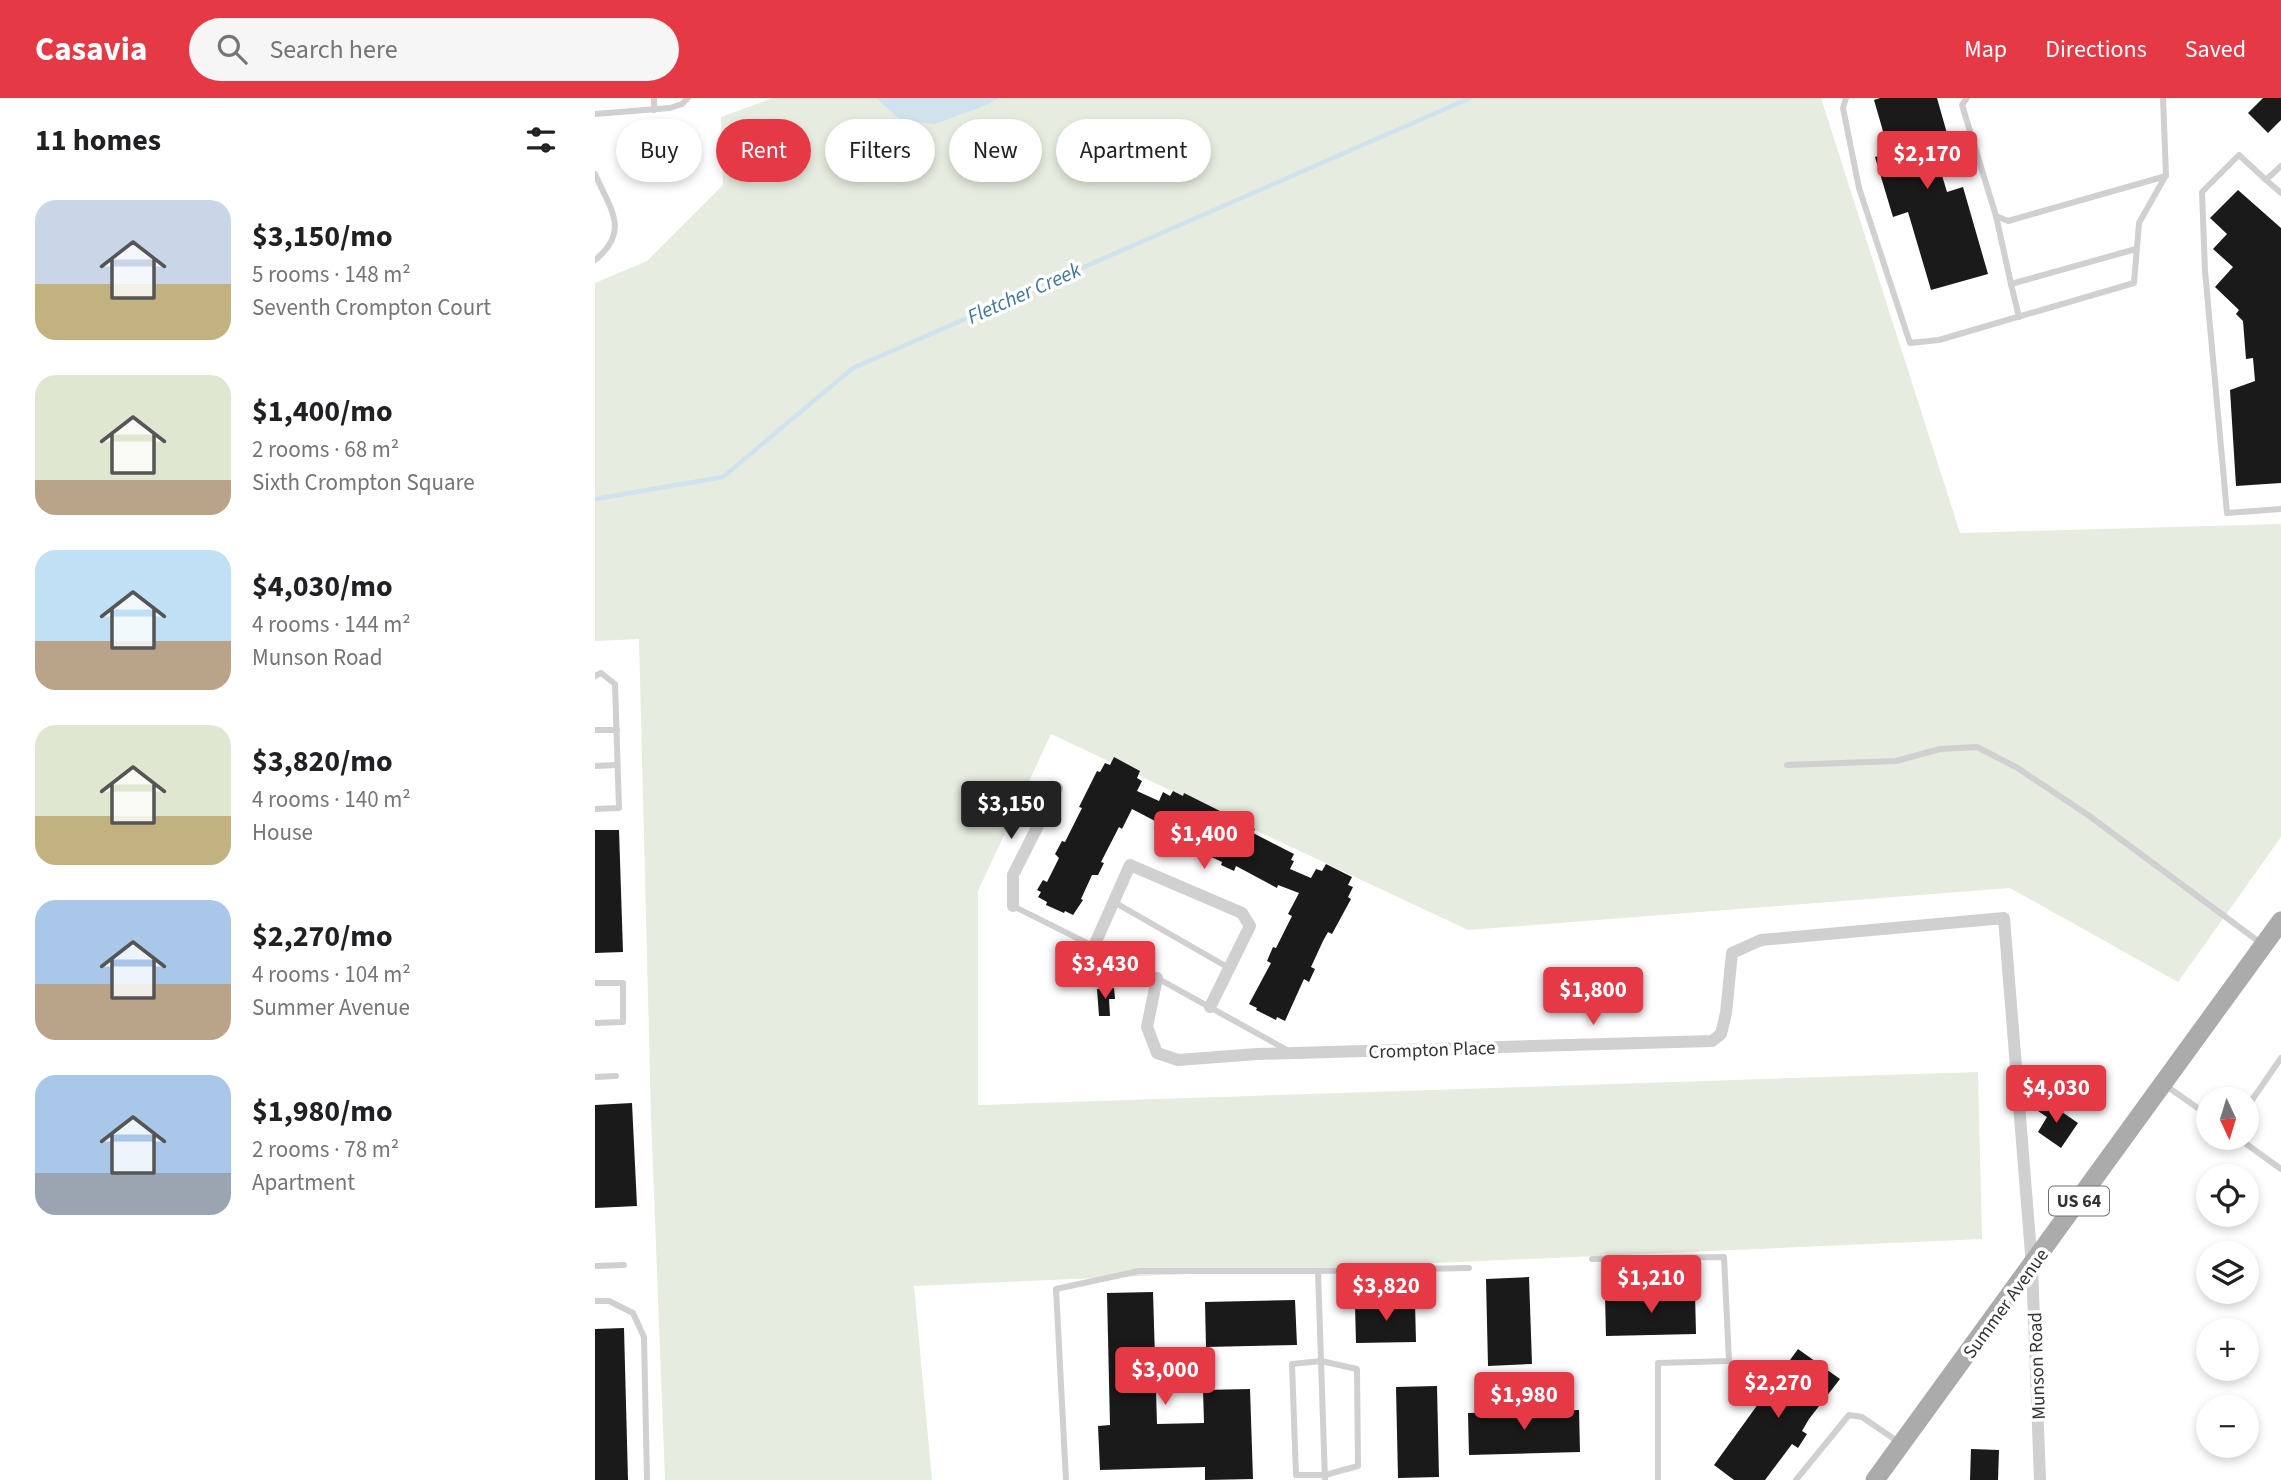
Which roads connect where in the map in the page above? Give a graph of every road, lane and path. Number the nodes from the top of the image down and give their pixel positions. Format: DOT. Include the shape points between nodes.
graph roads {
  1 [pos="654,98"];
  2 [pos="688,98"];
  3 [pos="1846,98"];
  4 [pos="1967,98"];
  5 [pos="2163,98"];
  6 [pos="654,110"];
  7 [pos="595,114"];
  8 [pos="2281,166"];
  9 [pos="595,174"];
  10 [pos="2166,176"];
  11 [pos="2266,180"];
  12 [pos="2281,193"];
  13 [pos="1996,216"];
  14 [pos="2136,249"];
  15 [pos="595,260"];
  16 [pos="2011,284"];
  17 [pos="2019,317"];
  18 [pos="2281,509"];
  19 [pos="595,676"];
  20 [pos="595,730"];
  21 [pos="617,730"];
  22 [pos="617,765"];
  23 [pos="1787,765"];
  24 [pos="595,766"];
  25 [pos="1057,788"];
  26 [pos="595,809"];
  27 [pos="1114,902"];
  28 [pos="1013,905"];
  29 [pos="2004,918"];
  30 [pos="2275,932"];
  31 [pos="1094,946"];
  32 [pos="1229,968"];
  33 [pos="1157,978"];
  34 [pos="595,983"];
  35 [pos="1210,1007"];
  36 [pos="595,1023"];
  37 [pos="1292,1053"];
  38 [pos="2281,1058"];
  39 [pos="616,1076"];
  40 [pos="595,1077"];
  41 [pos="2164,1084"];
  42 [pos="2259,1090"];
  43 [pos="2196,1107"];
  44 [pos="2255,1150"];
  45 [pos="2281,1169"];
  46 [pos="1592,1259"];
  47 [pos="624,1265"];
  48 [pos="595,1266"];
  49 [pos="2032,1266"];
  50 [pos="1469,1268"];
  51 [pos="1318,1271"];
  52 [pos="595,1301"];
  53 [pos="1321,1361"];
  54 [pos="1901,1444"];
  55 [pos="1325,1477"];
  56 [pos="647,1480"];
  57 [pos="1066,1480"];
  58 [pos="1658,1480"];
  59 [pos="1796,1480"];
  60 [pos="1875,1480"];
  61 [pos="2039,1480"];
  1 -- 6 [label="lane"];
  2 -- 6 [label="lane" via="682,104"];
  3 -- 17 [label="lane" via="1843,108 1859,188 1910,343 1939,340"];
  4 -- 13 [label="lane" via="1962,105"];
  5 -- 10 [label="lane"];
  6 -- 7 [label="lane"];
  8 -- 11 [label="lane"];
  9 -- 15 [label="lane" via="616,225 611,246"];
  10 -- 13 [label="lane" via="2008,221"];
  10 -- 14 [label="lane" via="2139,223"];
  11 -- 12 [label="lane"];
  11 -- 18 [label="lane" via="2239,155 2202,191 2204,245 2227,513"];
  13 -- 16 [label="lane"];
  14 -- 16 [label="lane"];
  14 -- 17 [label="lane" via="2134,283"];
  16 -- 17 [label="lane"];
  19 -- 21 [label="lane" via="601,673 615,684"];
  20 -- 21 [label="lane"];
  21 -- 22 [label="lane"];
  22 -- 24 [label="lane"];
  22 -- 26 [label="lane" via="619,808"];
  23 -- 30 [label="lane" via="1896,761 1940,749 1977,747"];
  25 -- 28 [label="street" via="1013,875"];
  27 -- 31 [label="street"];
  27 -- 32 [label="lane"];
  27 -- 32 [label="street" via="1130,865 1242,913 1250,926"];
  28 -- 31 [label="lane"];
  29 -- 37 [label="street, Crompton Place" via="1761,940 1732,953 1721,1034 1712,1041"];
  29 -- 49 [label="street, Munson Road"];
  30 -- 41 [label="main road, Summer Avenue / US 64"];
  31 -- 33 [label="lane"];
  32 -- 35 [label="street"];
  33 -- 35 [label="lane"];
  33 -- 37 [label="street, Crompton Place" via="1147,1027 1157,1053 1178,1059"];
  34 -- 36 [label="lane" via="623,983 623,1022"];
  35 -- 37 [label="lane"];
  38 -- 42 [label="lane"];
  39 -- 40 [label="lane"];
  41 -- 43 [label="lane"];
  41 -- 49 [label="main road, Summer Avenue / US 64"];
  44 -- 45 [label="lane"];
  46 -- 58 [label="lane" via="1724,1257 1728,1361 1658,1363"];
  47 -- 48 [label="lane"];
  49 -- 54 [label="main road, Summer Avenue / US 64"];
  49 -- 61 [label="street, Munson Road"];
  50 -- 51 [label="lane"];
  51 -- 53 [label="lane"];
  51 -- 57 [label="lane" via="1139,1270 1056,1289"];
  52 -- 56 [label="lane" via="608,1301 633,1313 644,1337"];
  53 -- 55 [label="lane"];
  53 -- 55 [label="lane" via="1357,1369 1358,1465"];
  53 -- 55 [label="lane" via="1292,1364 1296,1475"];
  54 -- 59 [label="lane" via="1862,1417 1849,1415"];
  54 -- 60 [label="main road, Summer Avenue / US 64"];
}
